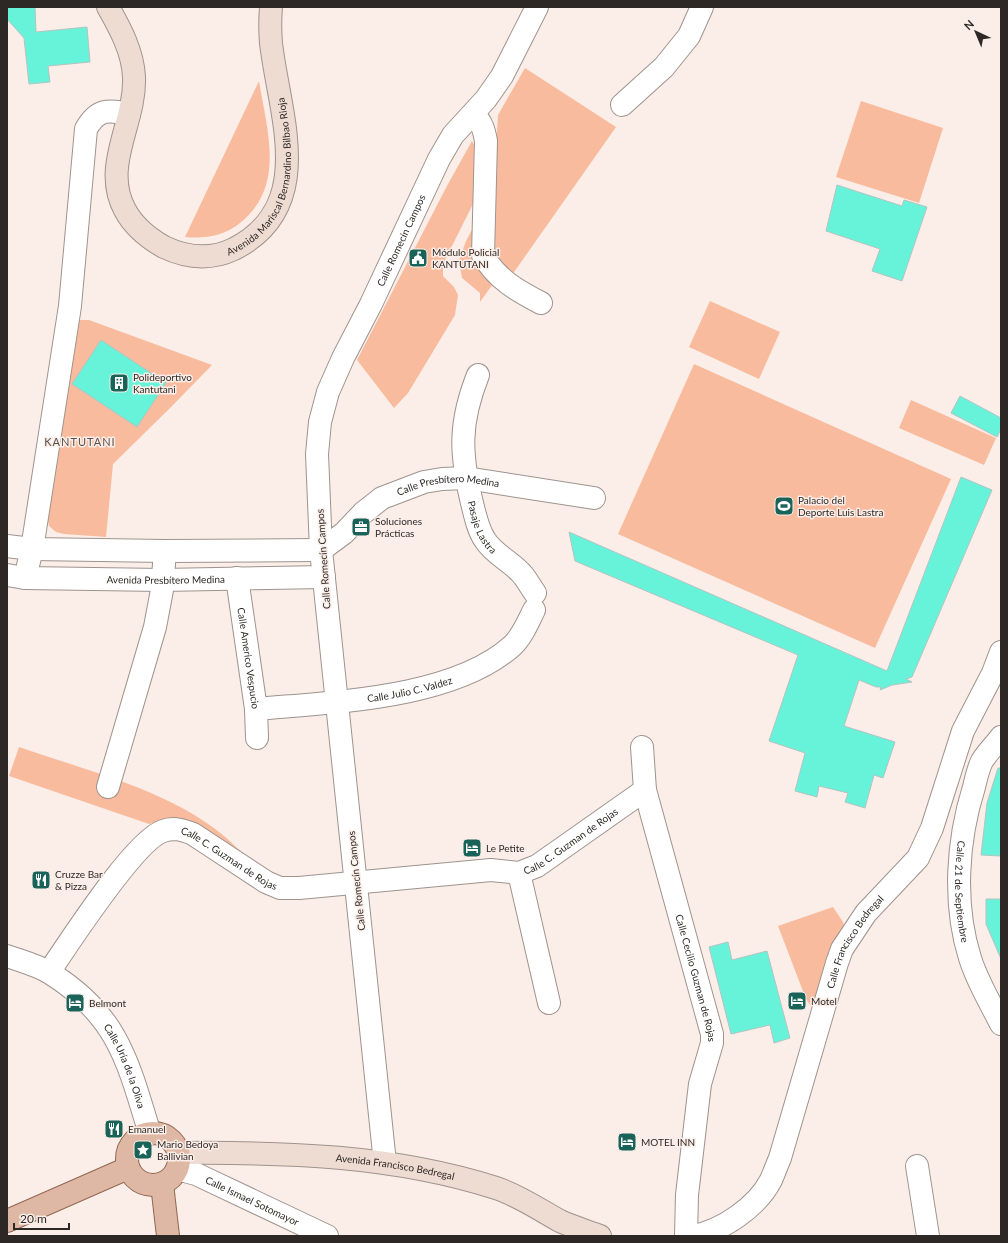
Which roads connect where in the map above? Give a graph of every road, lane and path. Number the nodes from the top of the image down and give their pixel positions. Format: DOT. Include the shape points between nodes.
graph roads {
  1 [pos="108,7"];
  2 [pos="271,7"];
  3 [pos="537,7"];
  4 [pos="702,7"];
  5 [pos="622,105"];
  6 [pos="129,114"];
  7 [pos="473,114"];
  8 [pos="541,303"];
  9 [pos="478,375"];
  10 [pos="466,478"];
  11 [pos="594,498"];
  12 [pos="7,546"];
  13 [pos="32,549"];
  14 [pos="321,550"];
  15 [pos="165,551"];
  16 [pos="16,577"];
  17 [pos="324,577"];
  18 [pos="237,578"];
  19 [pos="162,580"];
  20 [pos="534,602"];
  21 [pos="1001,652"];
  22 [pos="997,675"];
  23 [pos="337,702"];
  24 [pos="256,709"];
  25 [pos="257,738"];
  26 [pos="1001,738"];
  27 [pos="642,747"];
  28 [pos="108,786"];
  29 [pos="645,790"];
  30 [pos="519,873"];
  31 [pos="356,883"];
  32 [pos="7,956"];
  33 [pos="49,972"];
  34 [pos="549,1003"];
  35 [pos="1001,1024"];
  36 [pos="150,1134"];
  37 [pos="385,1163"];
  38 [pos="917,1166"];
  39 [pos="128,1168"];
  40 [pos="172,1168"];
  41 [pos="7,1221"];
  42 [pos="168,1236"];
  43 [pos="327,1236"];
  44 [pos="600,1236"];
  45 [pos="686,1236"];
  46 [pos="693,1236"];
  47 [pos="928,1236"];
  1 -- 6 [label="main road, Avenida Mariscal Bernardino Bilbao Rioja" via="120,27 134,77"];
  2 -- 6 [label="main road, Avenida Mariscal Bernardino Bilbao Rioja" via="271,43 282,102 288,162 282,194 274,212 253,238 224,254 196,257 169,249 141,231 119,200 116,180 118,155"];
  3 -- 7 [label="street, Calle Romecín Campos" via="502,76"];
  4 -- 5 [label="street" via="689,36 664,68"];
  6 -- 13 [label="street" via="110,110 100,113 92,118 86,129 70,306"];
  7 -- 8 [label="street" via="479,120 486,141 483,255 489,266 512,288"];
  7 -- 14 [label="street, Calle Romecín Campos" via="453,135 439,158 328,392 320,422 317,454"];
  9 -- 10 [label="street, Pasaje Lastra" via="466,408 463,428 462,450"];
  10 -- 11 [label="street, Calle Presbítero Medina"];
  10 -- 14 [label="street, Calle Presbítero Medina" via="424,482 382,498"];
  10 -- 20 [label="street, Pasaje Lastra" via="485,540 497,554 520,571"];
  12 -- 13 [label="street"];
  13 -- 15 [label="street"];
  13 -- 16 [label="street"];
  14 -- 15 [label="street"];
  14 -- 17 [label="street, Calle Romecín Campos"];
  15 -- 19 [label="street"];
  16 -- 19 [label="street, Avenida Presbítero Medina"];
  17 -- 18 [label="street, Avenida Presbítero Medina"];
  17 -- 23 [label="street, Calle Romecín Campos"];
  18 -- 19 [label="street, Avenida Presbítero Medina"];
  18 -- 24 [label="street, Calle Americo Vespucio"];
  19 -- 28 [label="street" via="155,627"];
  20 -- 23 [label="street, Calle Julio C. Valdez" via="524,630 513,645 481,667 432,685"];
  21 -- 22 [label="street, Calle Francisco Bedregal"];
  22 -- 46 [label="street, Calle Francisco Bedregal" via="963,731 932,828 918,858 866,913 842,949 780,1158 770,1182 749,1208 726,1225"];
  23 -- 24 [label="street, Calle Julio C. Valdez"];
  23 -- 31 [label="street, Calle Romecín Campos"];
  24 -- 25 [label="street, Calle Americo Vespucio"];
  26 -- 35 [label="street, Calle 21 de Septiembre" via="982,762 973,789 961,845 960,871 960,909 970,958"];
  27 -- 29 [label="street, Calle Cecilio Guzman de Rojas"];
  29 -- 30 [label="street, Calle C. Guzman de Rojas" via="537,866"];
  29 -- 45 [label="street, Calle Cecilio Guzman de Rojas" via="712,1034 712,1043 700,1084 687,1195"];
  30 -- 31 [label="street, Calle C. Guzman de Rojas" via="491,870"];
  30 -- 34 [label="street"];
  31 -- 33 [label="street, Calle C. Guzman de Rojas" via="280,888 266,882 193,834 181,829 162,831 141,848 112,883"];
  31 -- 37 [label="street, Calle Romecín Campos"];
  32 -- 33 [label="street, Calle Uría de la Oliva"];
  33 -- 36 [label="street, Calle Uría de la Oliva" via="93,1006 119,1043"];
  36 -- 39 [label="main road" via="136,1140 130,1146 127,1153"];
  36 -- 40 [label="main road" via="164,1136 175,1146"];
  37 -- 40 [label="main road, Avenida Francisco Bedregal" via="330,1156 264,1153"];
  37 -- 44 [label="main road, Avenida Francisco Bedregal" via="431,1171 498,1188 562,1222"];
  38 -- 47 [label="street"];
  39 -- 40 [label="main road" via="138,1181 146,1184"];
  39 -- 41 [label="main road"];
  40 -- 42 [label="main road"];
  40 -- 43 [label="street, Calle Ismael Sotomayor" via="196,1174"];
}
